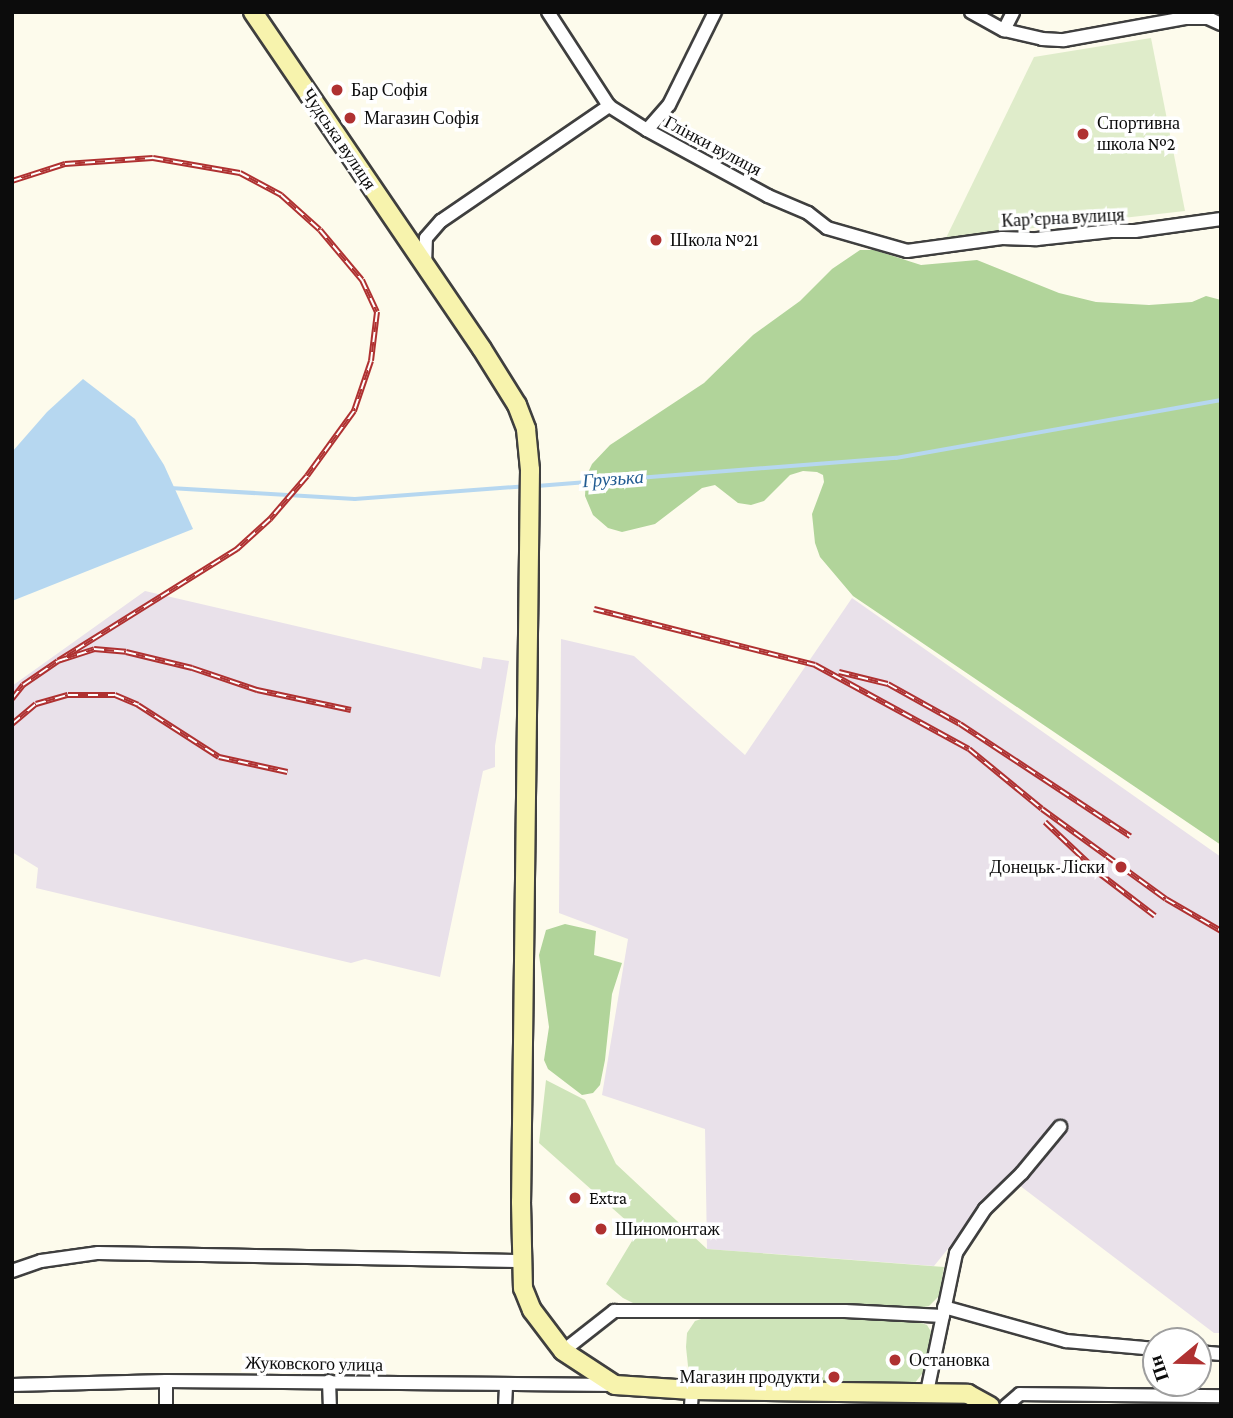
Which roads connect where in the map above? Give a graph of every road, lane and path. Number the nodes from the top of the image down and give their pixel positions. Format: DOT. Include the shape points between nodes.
graph roads {
  1 [pos="253,12"];
  2 [pos="548,12"];
  3 [pos="715,12"];
  4 [pos="971,12"];
  5 [pos="1013,12"];
  6 [pos="1221,24"];
  7 [pos="1004,30"];
  8 [pos="609,106"];
  9 [pos="647,130"];
  10 [pos="1221,219"];
  11 [pos="907,251"];
  12 [pos="425,265"];
  13 [pos="1060,1127"];
  14 [pos="522,1261"];
  15 [pos="12,1271"];
  16 [pos="943,1312"];
  17 [pos="1142,1348"];
  18 [pos="563,1351"];
  19 [pos="166,1381"];
  20 [pos="329,1381"];
  21 [pos="12,1385"];
  22 [pos="615,1385"];
  23 [pos="506,1386"];
  24 [pos="927,1392"];
  25 [pos="1221,1396"];
  26 [pos="691,1398"];
  27 [pos="166,1406"];
  28 [pos="330,1406"];
  29 [pos="505,1406"];
  30 [pos="990,1406"];
  31 [pos="1006,1406"];
  1 -- 12 [label="street, Чудська вулиця"];
  2 -- 8 [label="street, Глінки вулиця"];
  3 -- 9 [label="street" via="669,105"];
  4 -- 7 [label="street"];
  5 -- 7 [label="street"];
  6 -- 7 [label="street" via="1208,18 1185,18 1064,40"];
  8 -- 9 [label="street, Глінки вулиця"];
  8 -- 12 [label="street" via="441,221 426,238"];
  9 -- 11 [label="street, Глінки вулиця" via="808,213 827,228"];
  10 -- 11 [label="street, Кар’єрна вулиця"];
  12 -- 14 [label="street, Чудська вулиця" via="517,405 526,429 530,470"];
  13 -- 16 [label="street" via="1022,1174 985,1209 956,1254"];
  14 -- 15 [label="street" via="98,1253 41,1261"];
  14 -- 18 [label="street, Чудська вулиця" via="523,1288 532,1310"];
  16 -- 17 [label="street" via="1066,1340"];
  16 -- 18 [label="street" via="614,1311"];
  16 -- 24 [label="street"];
  18 -- 22 [label="street, Чудська вулиця"];
  19 -- 20 [label="street, Жуковского улица"];
  19 -- 21 [label="street, Жуковского улица"];
  19 -- 27 [label="street"];
  20 -- 23 [label="street, Жуковского улица"];
  20 -- 28 [label="street"];
  22 -- 23 [label="street, Жуковского улица"];
  22 -- 26 [label="street"];
  23 -- 29 [label="street"];
  24 -- 26 [label="street"];
  24 -- 30 [label="street" via="968,1394"];
  25 -- 31 [label="street" via="1020,1394"];
}
